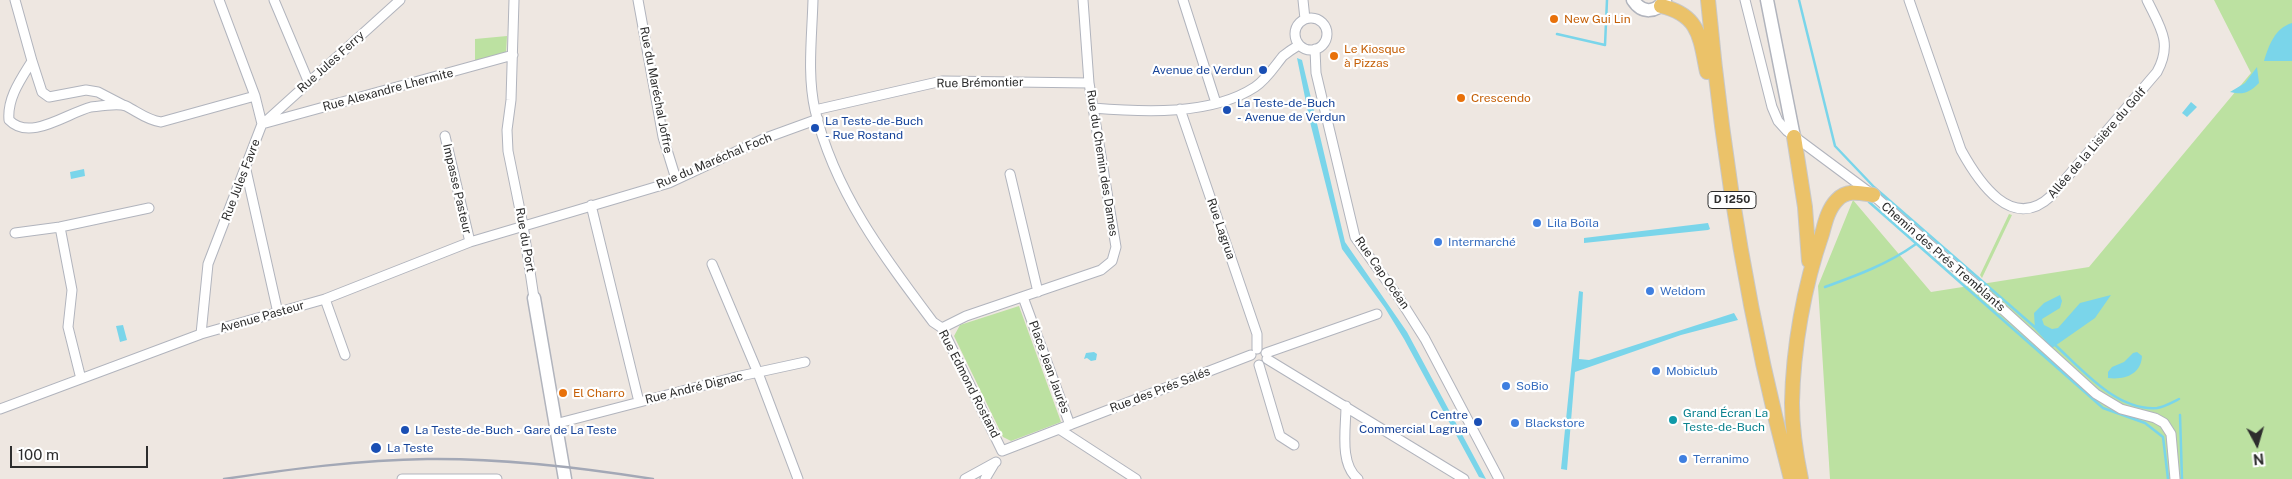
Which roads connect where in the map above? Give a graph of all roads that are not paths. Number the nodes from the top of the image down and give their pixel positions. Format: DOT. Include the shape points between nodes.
graph roads {
  1 [pos="15,0"];
  2 [pos="219,0"];
  3 [pos="274,0"];
  4 [pos="400,0"];
  5 [pos="514,0"];
  6 [pos="638,0"];
  7 [pos="813,0"];
  8 [pos="1083,0"];
  9 [pos="1183,0"];
  10 [pos="1303,0"];
  11 [pos="1633,0"];
  12 [pos="1708,0"];
  13 [pos="1745,0"];
  14 [pos="1767,0"];
  15 [pos="1909,0"];
  16 [pos="2146,0"];
  17 [pos="1663,3"];
  18 [pos="1305,18"];
  19 [pos="1299,45"];
  20 [pos="1315,49"];
  21 [pos="513,55"];
  22 [pos="32,60"];
  23 [pos="309,83"];
  24 [pos="1089,83"];
  25 [pos="254,96"];
  26 [pos="1216,103"];
  27 [pos="124,105"];
  28 [pos="1093,108"];
  29 [pos="1180,109"];
  30 [pos="815,110"];
  31 [pos="818,119"];
  32 [pos="262,124"];
  33 [pos="445,136"];
  34 [pos="1794,137"];
  35 [pos="1726,166"];
  36 [pos="246,169"];
  37 [pos="1010,174"];
  38 [pos="676,179"];
  39 [pos="1873,195"];
  40 [pos="591,206"];
  41 [pos="149,208"];
  42 [pos="523,225"];
  43 [pos="60,227"];
  44 [pos="15,233"];
  45 [pos="470,242"];
  46 [pos="712,264"];
  47 [pos="1809,274"];
  48 [pos="1038,292"];
  49 [pos="1023,297"];
  50 [pos="534,298"];
  51 [pos="325,299"];
  52 [pos="278,313"];
  53 [pos="1376,314"];
  54 [pos="942,328"];
  55 [pos="201,334"];
  56 [pos="1254,352"];
  57 [pos="345,356"];
  58 [pos="1267,356"];
  59 [pos="805,362"];
  60 [pos="1259,365"];
  61 [pos="758,374"];
  62 [pos="81,379"];
  63 [pos="639,402"];
  64 [pos="1346,406"];
  65 [pos="0,409"];
  66 [pos="555,424"];
  67 [pos="1070,425"];
  68 [pos="1059,429"];
  69 [pos="1294,445"];
  70 [pos="1002,451"];
  71 [pos="996,462"];
  72 [pos="402,479"];
  73 [pos="497,479"];
  74 [pos="566,479"];
  75 [pos="798,479"];
  76 [pos="965,479"];
  77 [pos="986,479"];
  78 [pos="1136,479"];
  79 [pos="1358,479"];
  80 [pos="1464,479"];
  81 [pos="1499,479"];
  82 [pos="1792,479"];
  83 [pos="1801,479"];
  84 [pos="2175,479"];
  1 -- 22 [label="street"];
  2 -- 25 [label="street, Rue Jules Favre"];
  3 -- 23 [label="street"];
  4 -- 23 [label="street, Rue Jules Ferry"];
  5 -- 21 [label="street, Rue du Port"];
  6 -- 38 [label="street, Rue du Maréchal Joffre" via="663,137"];
  7 -- 30 [label="street, Rue Edmond Rostand" via="811,59"];
  8 -- 24 [label="street, Rue du Chemin des Dames"];
  9 -- 26 [label="street"];
  10 -- 18 [label="street"];
  11 -- 17 [label="main road" via="1643,10 1653,10"];
  12 -- 35 [label="main road, D 1250"];
  13 -- 34 [label="street, Chemin des Prés Tremblants" via="1772,107 1778,121"];
  14 -- 34 [label="main road"];
  15 -- 16 [label="street, Allée de la Lisière du Golf" via="1961,150 1971,169 2006,204 2029,209 2040,206 2050,196 2157,72 2164,58 2165,41"];
  17 -- 35 [label="main road" via="1688,17 1700,37"];
  18 -- 19 [label="street" via="1298,24 1295,34"];
  18 -- 20 [label="street" via="1315,18 1323,23 1327,32 1322,46"];
  19 -- 20 [label="street"];
  19 -- 26 [label="street" via="1284,56 1257,86"];
  20 -- 81 [label="street, Rue Cap Océan" via="1316,73 1355,238 1425,339"];
  21 -- 32 [label="street, Rue Alexandre Lhermite"];
  21 -- 42 [label="street, Rue du Port" via="508,151"];
  22 -- 27 [label="street" via="42,92 49,97 86,90 98,92"];
  22 -- 27 [label="street" via="8,108 9,120 15,127 41,126 91,108"];
  23 -- 32 [label="street, Rue Jules Ferry"];
  24 -- 28 [label="street, Rue du Chemin des Dames"];
  24 -- 30 [label="street, Rue Brémontier" via="942,81"];
  25 -- 27 [label="street" via="161,122 150,121"];
  25 -- 32 [label="street, Rue Jules Favre"];
  26 -- 29 [label="street"];
  28 -- 29 [label="street" via="1148,112"];
  28 -- 48 [label="street, Rue du Chemin des Dames" via="1116,247 1114,255 1101,270"];
  29 -- 56 [label="street, Rue Lagrua" via="1256,330"];
  30 -- 31 [label="street, Rue Edmond Rostand"];
  31 -- 38 [label="street, Rue du Maréchal Foch" via="763,139"];
  31 -- 54 [label="street, Rue Edmond Rostand" via="840,183 868,232 890,266"];
  32 -- 36 [label="street, Rue Jules Favre"];
  33 -- 45 [label="street, Impasse Pasteur"];
  34 -- 39 [label="street, Chemin des Prés Tremblants"];
  34 -- 47 [label="main road" via="1809,241"];
  35 -- 82 [label="main road, D 1250" via="1755,326"];
  36 -- 52 [label="street"];
  36 -- 55 [label="street, Rue Jules Favre" via="208,264"];
  37 -- 48 [label="street"];
  38 -- 40 [label="street, Rue du Maréchal Foch"];
  39 -- 47 [label="main road" via="1857,192 1837,200 1829,212"];
  39 -- 84 [label="street, Chemin des Prés Tremblants" via="2096,394 2121,409 2164,423 2173,442"];
  40 -- 42 [label="street, Rue du Maréchal Foch"];
  40 -- 63 [label="street"];
  41 -- 43 [label="street"];
  42 -- 45 [label="street, Avenue Pasteur"];
  42 -- 50 [label="street, Rue du Port"];
  43 -- 44 [label="street"];
  43 -- 62 [label="street" via="72,290 68,327"];
  45 -- 51 [label="street, Avenue Pasteur"];
  46 -- 61 [label="street"];
  47 -- 83 [label="main road" via="1794,369 1792,405"];
  48 -- 49 [label="street, Rue du Chemin des Dames"];
  49 -- 54 [label="street, Rue du Chemin des Dames" via="966,316"];
  49 -- 67 [label="street, Place Jean Jaurès"];
  50 -- 66 [label="main road, Rue du Port"];
  51 -- 52 [label="street, Avenue Pasteur"];
  51 -- 57 [label="street"];
  52 -- 55 [label="street, Avenue Pasteur"];
  53 -- 58 [label="street"];
  54 -- 70 [label="street, Rue Edmond Rostand"];
  55 -- 62 [label="street, Avenue Pasteur"];
  56 -- 58 [label="street" via="1263,349"];
  56 -- 60 [label="street" via="1253,363"];
  56 -- 67 [label="street, Rue des Prés Salés"];
  58 -- 60 [label="street" via="1264,364"];
  58 -- 64 [label="street"];
  59 -- 61 [label="street, Rue André Dignac"];
  60 -- 69 [label="street" via="1280,436"];
  61 -- 63 [label="street, Rue André Dignac"];
  61 -- 75 [label="street"];
  62 -- 65 [label="street, Avenue Pasteur"];
  63 -- 66 [label="street, Rue André Dignac"];
  64 -- 79 [label="street" via="1346,460"];
  64 -- 80 [label="street"];
  66 -- 74 [label="main road, Rue du Port"];
  67 -- 68 [label="street, Place Jean Jaurès"];
  68 -- 70 [label="street, Place Jean Jaurès"];
  68 -- 78 [label="street"];
  70 -- 71 [label="street, Rue Edmond Rostand"];
  71 -- 76 [label="street"];
  71 -- 77 [label="street, Rue Edmond Rostand"];
  72 -- 73 [label="street"];
}
